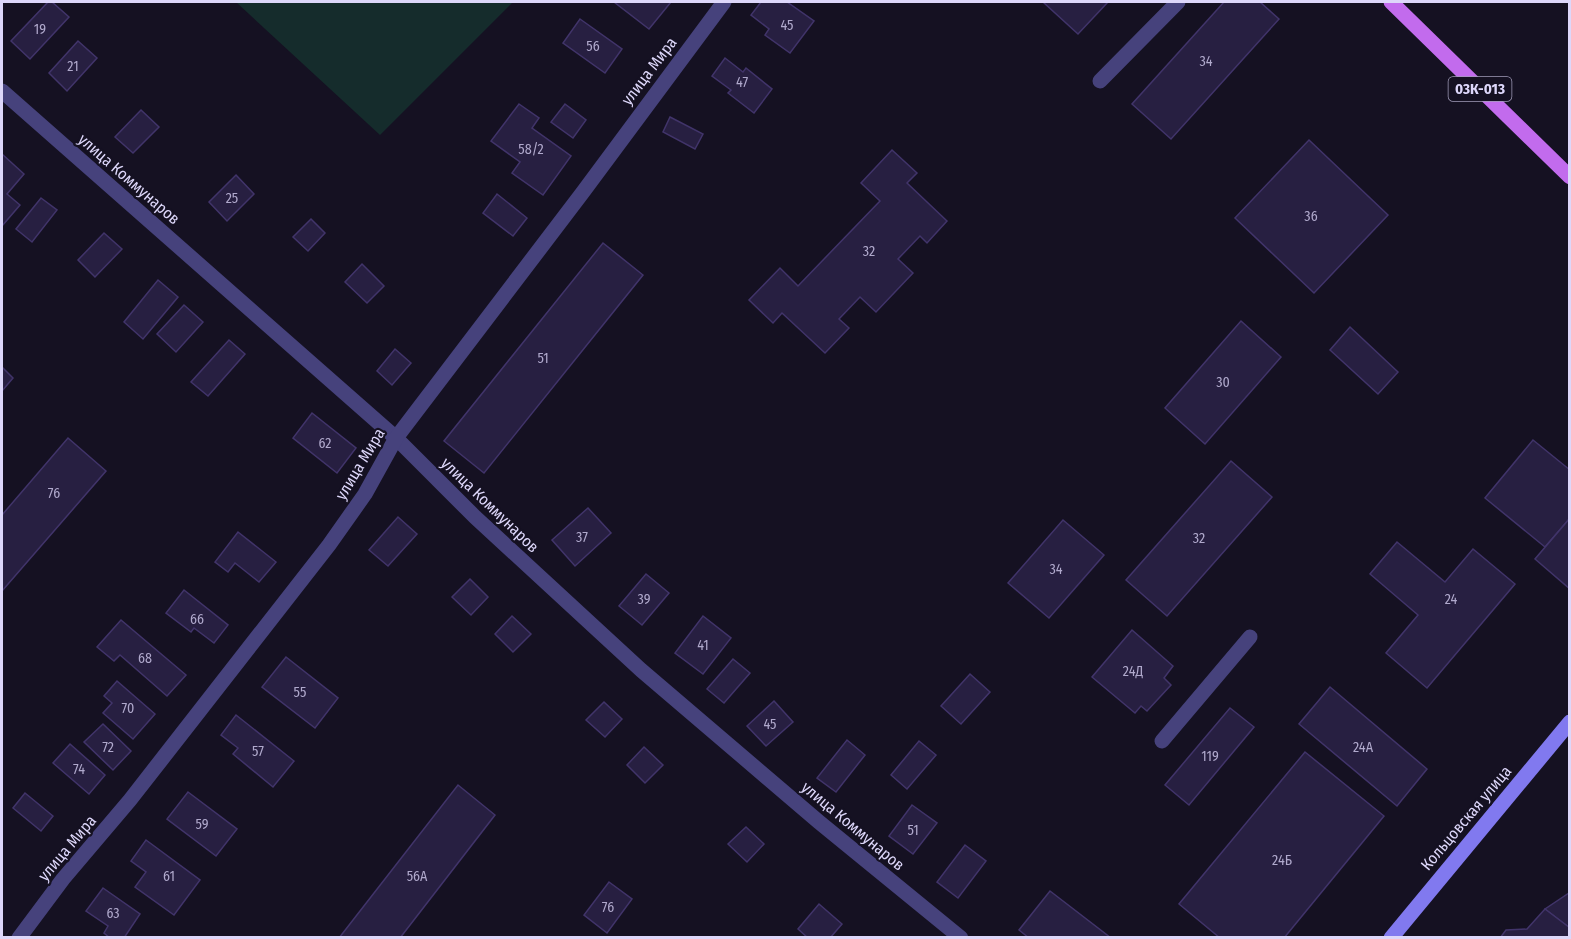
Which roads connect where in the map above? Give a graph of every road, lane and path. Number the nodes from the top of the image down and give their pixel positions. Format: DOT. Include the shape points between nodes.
graph roads {
  1 [pos="724,2"];
  2 [pos="1178,2"];
  3 [pos="1391,2"];
  4 [pos="1100,81"];
  5 [pos="2,91"];
  6 [pos="1569,177"];
  7 [pos="396,438"];
  8 [pos="1250,637"];
  9 [pos="1569,722"];
  10 [pos="1162,741"];
  11 [pos="19,938"];
  12 [pos="961,938"];
  13 [pos="1391,938"];
  1 -- 7 [label="street, улица Мира"];
  2 -- 4 [label="street"];
  3 -- 6 [label="main road, 03К-013"];
  5 -- 7 [label="street, улица Коммунаров"];
  7 -- 11 [label="street, улица Мира" via="365,494 329,545"];
  7 -- 12 [label="street, улица Коммунаров" via="475,517 641,670"];
  8 -- 10 [label="street"];
  9 -- 13 [label="main road, Кольцовская улица"];
}
